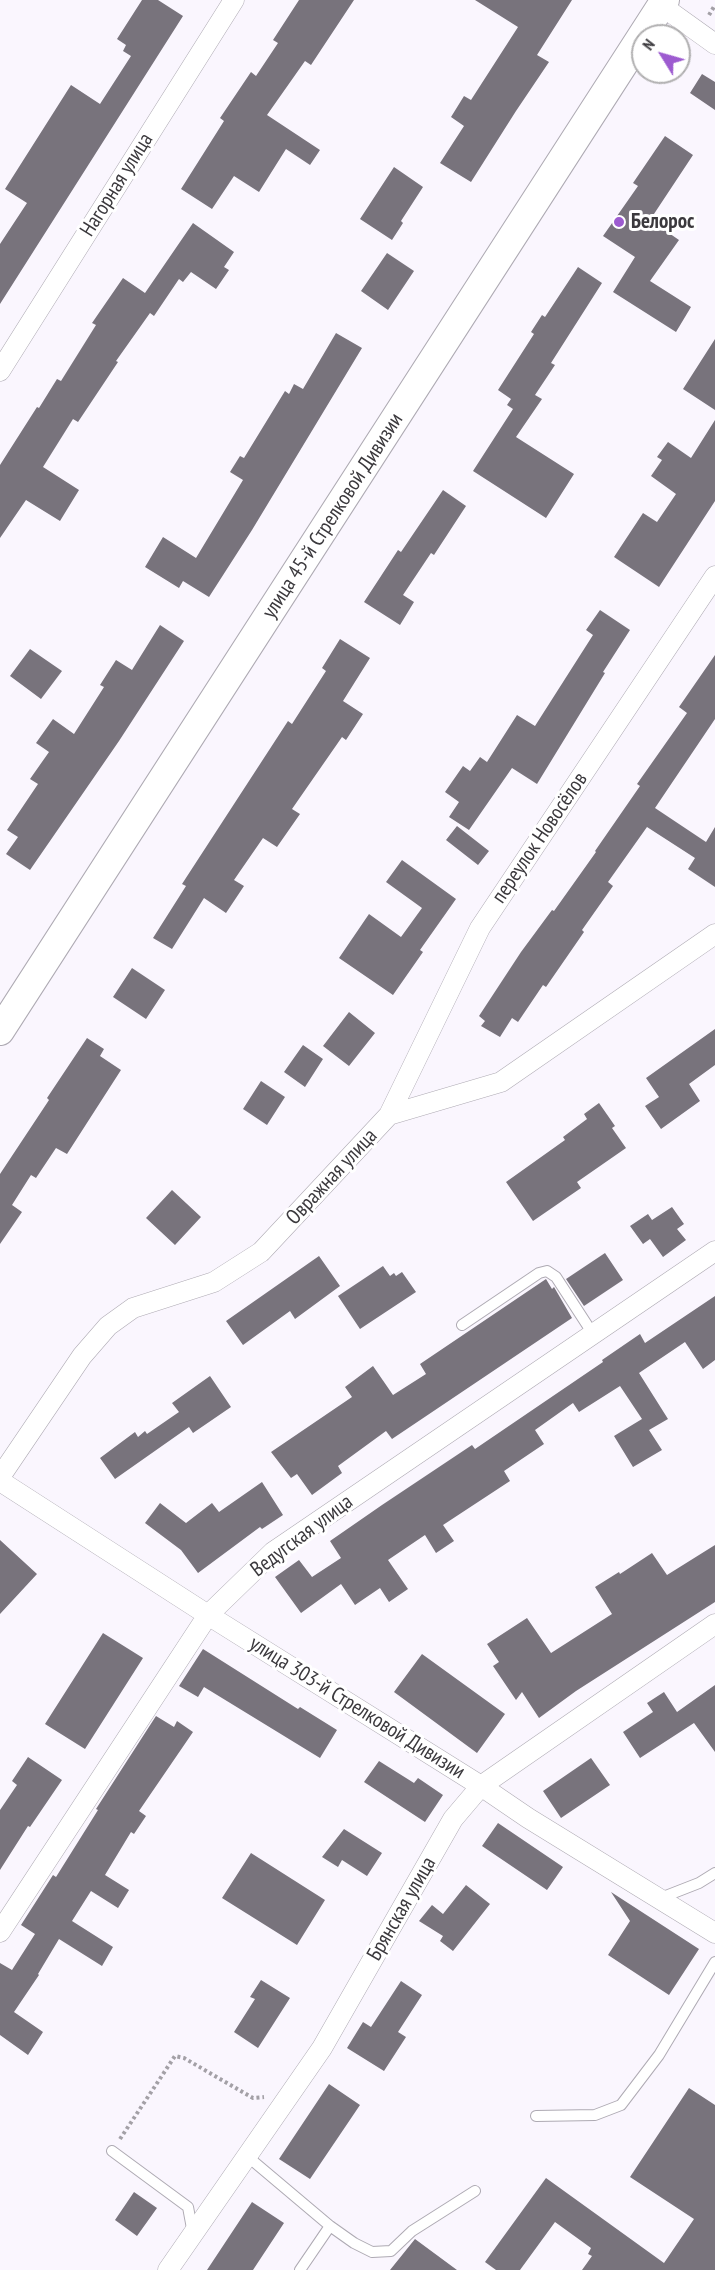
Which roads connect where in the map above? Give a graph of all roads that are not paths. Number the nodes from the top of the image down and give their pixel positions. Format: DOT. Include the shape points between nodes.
graph roads {
  1 [pos="234,0"];
  2 [pos="664,3"];
  3 [pos="715,44"];
  4 [pos="0,371"];
  5 [pos="715,576"];
  6 [pos="715,934"];
  7 [pos="0,1031"];
  8 [pos="389,1116"];
  9 [pos="715,1251"];
  10 [pos="462,1325"];
  11 [pos="593,1334"];
  12 [pos="0,1479"];
  13 [pos="208,1615"];
  14 [pos="715,1624"];
  15 [pos="482,1785"];
  16 [pos="715,1873"];
  17 [pos="658,1899"];
  18 [pos="0,1932"];
  19 [pos="715,1933"];
  20 [pos="715,1962"];
  21 [pos="536,2115"];
  22 [pos="112,2151"];
  23 [pos="247,2156"];
  24 [pos="475,2191"];
  25 [pos="330,2226"];
  26 [pos="193,2234"];
  27 [pos="168,2270"];
  28 [pos="300,2270"];
  1 -- 4 [label="street, Нагорная улица"];
  2 -- 3 [label="street"];
  2 -- 7 [label="main road, улица 45-й Стрелковой Дивизии"];
  5 -- 8 [label="street, переулок Новосёлов" via="480,928"];
  6 -- 8 [label="street, Овражная улица" via="501,1082"];
  8 -- 12 [label="street, Овражная улица" via="261,1252 214,1282 133,1308 108,1326 82,1356"];
  9 -- 11 [label="street, Ведугская улица"];
  10 -- 11 [label="lane" via="547,1271 556,1277"];
  11 -- 13 [label="street, Ведугская улица" via="273,1552"];
  12 -- 13 [label="street, улица 303-й Стрелковой Дивизии"];
  13 -- 15 [label="street, улица 303-й Стрелковой Дивизии"];
  13 -- 18 [label="street, Ведугская улица"];
  14 -- 15 [label="street, Брянская улица"];
  15 -- 17 [label="street, улица 303-й Стрелковой Дивизии"];
  15 -- 23 [label="street, Брянская улица" via="453,1819 322,2048"];
  16 -- 17 [label="lane"];
  17 -- 19 [label="street, улица 303-й Стрелковой Дивизии"];
  20 -- 21 [label="lane" via="659,2055 621,2105 595,2115"];
  22 -- 26 [label="lane" via="188,2206"];
  23 -- 25 [label="lane"];
  23 -- 26 [label="street, Брянская улица"];
  24 -- 25 [label="lane" via="412,2231 391,2251 372,2252"];
  25 -- 28 [label="lane"];
  26 -- 27 [label="street, Брянская улица"];
}
